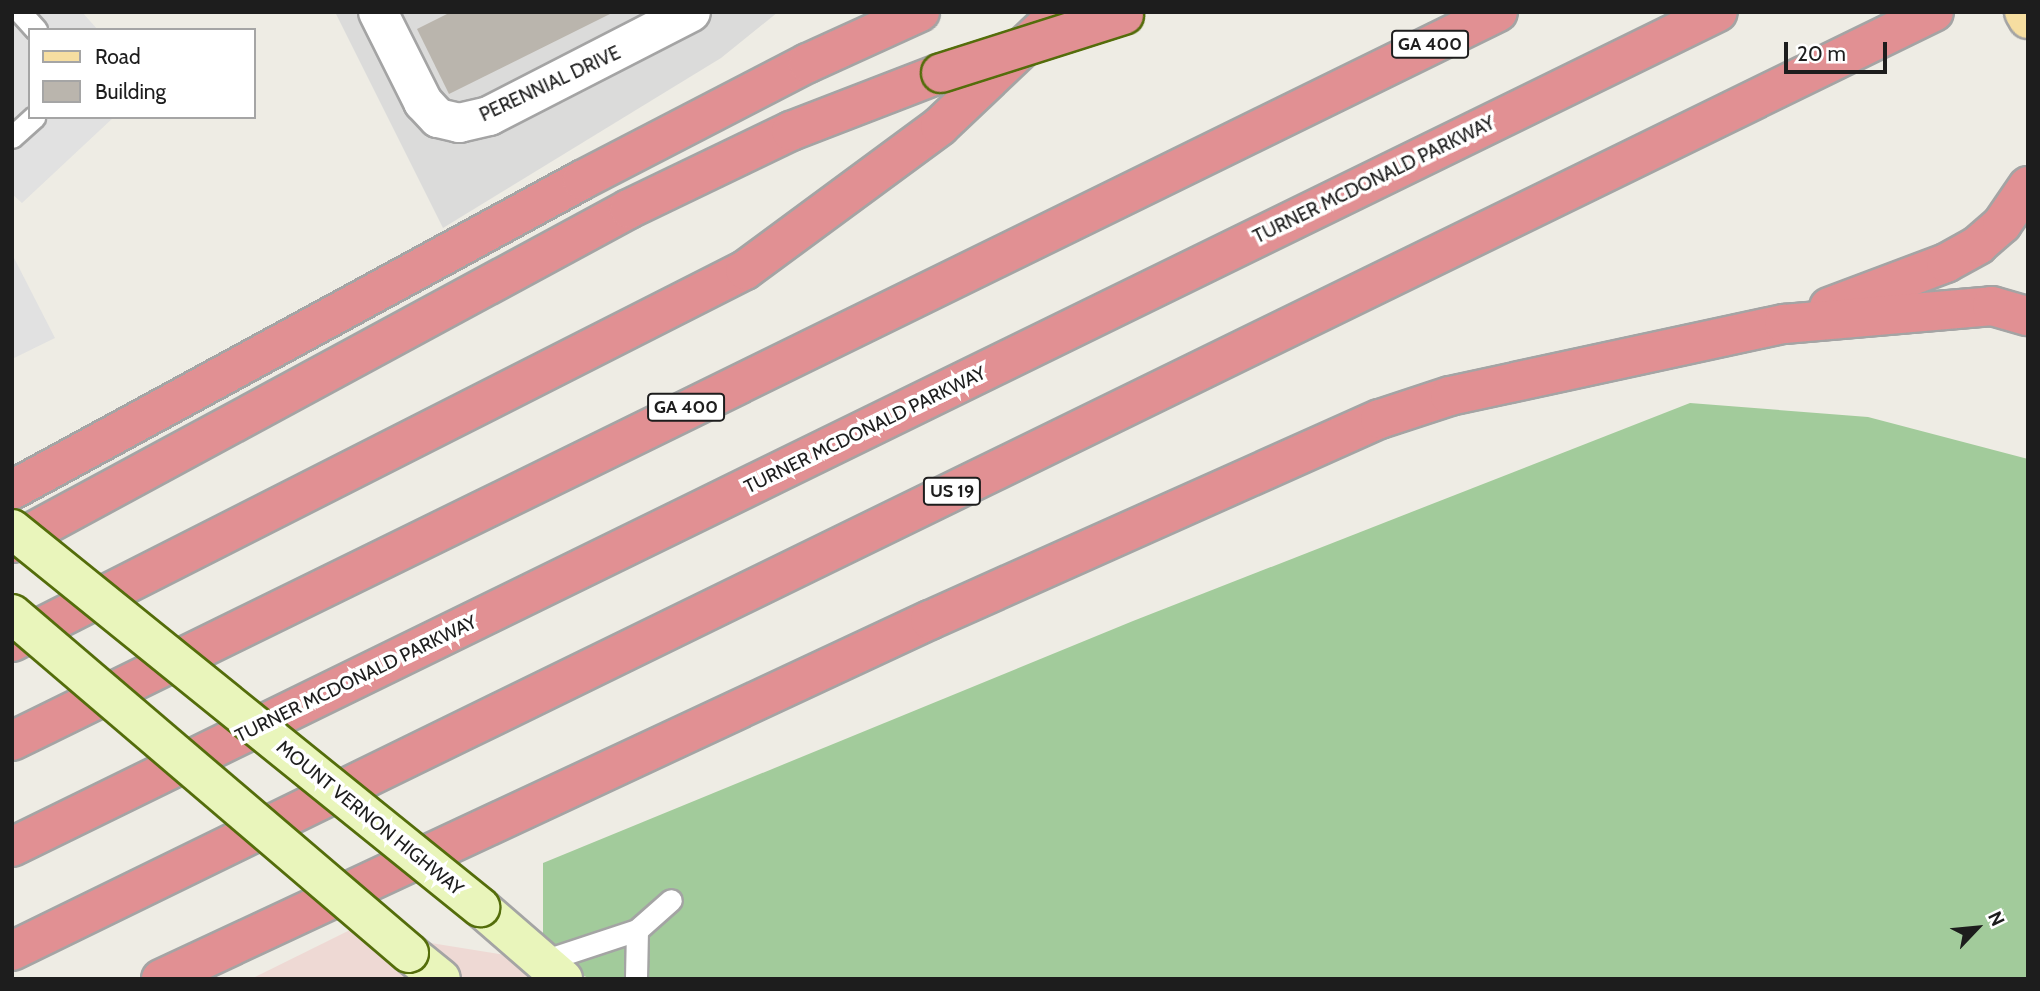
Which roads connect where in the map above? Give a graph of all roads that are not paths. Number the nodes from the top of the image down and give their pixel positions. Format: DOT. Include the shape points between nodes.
graph roads {
  1 [pos="20,12"];
  2 [pos="378,12"];
  3 [pos="691,12"];
  4 [pos="920,12"];
  5 [pos="1060,12"];
  6 [pos="1498,12"];
  7 [pos="1718,12"];
  8 [pos="1934,12"];
  9 [pos="2024,12"];
  10 [pos="1130,14"];
  11 [pos="2028,19"];
  12 [pos="34,28"];
  13 [pos="32,119"];
  14 [pos="12,137"];
  15 [pos="2028,186"];
  16 [pos="2028,316"];
  17 [pos="1784,324"];
  18 [pos="12,490"];
  19 [pos="12,529"];
  20 [pos="12,543"];
  21 [pos="12,614"];
  22 [pos="12,642"];
  23 [pos="12,741"];
  24 [pos="12,847"];
  25 [pos="671,900"];
  26 [pos="637,930"];
  27 [pos="12,951"];
  28 [pos="553,970"];
  29 [pos="161,978"];
  30 [pos="442,979"];
  31 [pos="636,979"];
  1 -- 12 [label="lane"];
  2 -- 3 [label="street, PERENNIAL DRIVE" via="423,102 438,118 459,123 489,116"];
  4 -- 18 [label="highway" via="808,63 594,174"];
  5 -- 22 [label="highway" via="940,126 744,270"];
  6 -- 23 [label="highway, GA 400"];
  7 -- 24 [label="highway, TURNER MCDONALD PARKWAY"];
  8 -- 27 [label="highway, US 19"];
  9 -- 11 [label="main road"];
  10 -- 20 [label="highway, bridge" via="941,73 791,131 629,209"];
  13 -- 14 [label="lane"];
  15 -- 17 [label="highway" via="2003,224 1978,245 1946,262"];
  16 -- 17 [label="highway" via="1992,306"];
  17 -- 29 [label="highway" via="1450,396 1380,419 930,620"];
  19 -- 28 [label="main road, MOUNT VERNON HIGHWAY, bridge"];
  21 -- 30 [label="main road, bridge"];
  25 -- 26 [label="lane"];
  26 -- 28 [label="lane"];
  26 -- 31 [label="lane"];
}
